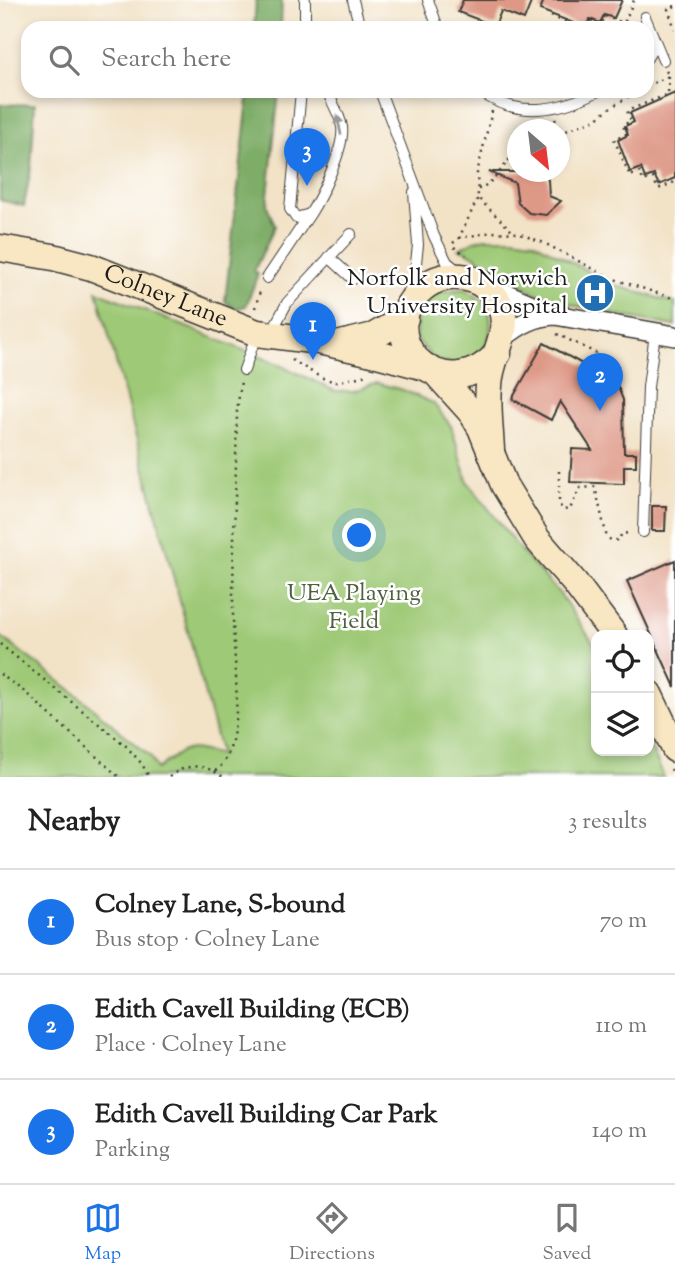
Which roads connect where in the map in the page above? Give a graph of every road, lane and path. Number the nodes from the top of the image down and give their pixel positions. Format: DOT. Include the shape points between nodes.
graph roads {
  1 [pos="305,0"];
  2 [pos="354,0"];
  3 [pos="428,0"];
  4 [pos="634,0"];
  5 [pos="675,6"];
  6 [pos="551,16"];
  7 [pos="645,17"];
  8 [pos="305,21"];
  9 [pos="358,21"];
  10 [pos="436,21"];
  11 [pos="563,21"];
  12 [pos="602,21"];
  13 [pos="618,21"];
  14 [pos="625,21"];
  15 [pos="647,21"];
  16 [pos="673,21"];
  17 [pos="675,29"];
  18 [pos="654,38"];
  19 [pos="656,43"];
  20 [pos="654,46"];
  21 [pos="664,64"];
  22 [pos="669,76"];
  23 [pos="654,83"];
  24 [pos="300,98"];
  25 [pos="330,98"];
  26 [pos="383,98"];
  27 [pos="491,98"];
  28 [pos="581,98"];
  29 [pos="628,98"];
  30 [pos="498,102"];
  31 [pos="570,129"];
  32 [pos="507,162"];
  33 [pos="412,178"];
  34 [pos="675,182"];
  35 [pos="477,189"];
  36 [pos="478,198"];
  37 [pos="310,214"];
  38 [pos="512,232"];
  39 [pos="351,234"];
  40 [pos="459,238"];
  41 [pos="451,245"];
  42 [pos="0,248"];
  43 [pos="329,257"];
  44 [pos="267,278"];
  45 [pos="354,279"];
  46 [pos="472,280"];
  47 [pos="675,299"];
  48 [pos="408,309"];
  49 [pos="551,322"];
  50 [pos="260,329"];
  51 [pos="665,335"];
  52 [pos="501,345"];
  53 [pos="332,346"];
  54 [pos="608,359"];
  55 [pos="244,370"];
  56 [pos="431,370"];
  57 [pos="499,463"];
  58 [pos="559,471"];
  59 [pos="643,533"];
  60 [pos="610,630"];
  61 [pos="0,644"];
  62 [pos="0,674"];
  63 [pos="654,705"];
  64 [pos="675,749"];
  65 [pos="215,771"];
  66 [pos="119,777"];
  67 [pos="149,777"];
  68 [pos="169,777"];
  69 [pos="223,777"];
  1 -- 8 [label="lane"];
  2 -- 9 [label="lane"];
  3 -- 10 [label="lane"];
  4 -- 14 [label="path"];
  5 -- 16 [label="path" via="667,9"];
  6 -- 11 [label="path"];
  7 -- 15 [label="lane"];
  12 -- 13 [label="path" via="604,16"];
  16 -- 17 [label="path"];
  18 -- 19 [label="lane"];
  19 -- 20 [label="lane"];
  19 -- 21 [label="lane"];
  21 -- 22 [label="path"];
  22 -- 23 [label="path"];
  22 -- 34 [label="path" via="668,94 627,111 631,121 623,125 626,134 614,139 630,176 640,172 643,181 653,178 658,189"];
  24 -- 37 [label="lane" via="290,209 296,218"];
  37 -- 25 [label="lane, one-way" via="342,138 342,125"];
  26 -- 33 [label="lane"];
  27 -- 30 [label="lane"];
  28 -- 30 [label="lane" via="551,110 529,111"];
  29 -- 31 [label="path"];
  30 -- 35 [label="path" via="487,128"];
  32 -- 35 [label="path" via="492,183"];
  33 -- 46 [label="lane" via="442,254"];
  33 -- 48 [label="lane" via="418,245"];
  35 -- 36 [label="path"];
  36 -- 38 [label="path"];
  36 -- 40 [label="path"];
  37 -- 44 [label="lane"];
  38 -- 40 [label="path"];
  38 -- 47 [label="path" via="544,243 611,278"];
  39 -- 43 [label="lane"];
  40 -- 41 [label="path"];
  42 -- 50 [label="street, Colney Lane" via="91,267"];
  43 -- 45 [label="lane"];
  43 -- 50 [label="lane"];
  44 -- 50 [label="path" via="259,292"];
  46 -- 48 [label="street, Colney Lane" via="450,276 435,280 422,288"];
  46 -- 49 [label="street, Colney Lane"];
  46 -- 52 [label="street" via="489,290 503,312"];
  48 -- 53 [label="street, Colney Lane" via="374,335"];
  48 -- 56 [label="street" via="408,346"];
  49 -- 51 [label="street, Colney Lane"];
  49 -- 52 [label="street, Colney Lane" via="542,316 529,320"];
  49 -- 54 [label="path"];
  50 -- 53 [label="street, Colney Lane"];
  50 -- 55 [label="lane"];
  51 -- 59 [label="lane" via="648,387"];
  52 -- 56 [label="street, Colney Lane" via="486,366 471,374 453,377"];
  52 -- 57 [label="street" via="489,386"];
  53 -- 56 [label="street, Colney Lane"];
  55 -- 65 [label="path" via="237,411 236,712 228,752"];
  56 -- 57 [label="street" via="472,413"];
  57 -- 60 [label="street" via="537,539"];
  58 -- 59 [label="path" via="563,510 570,509 580,488 595,487 607,538 614,541 621,534"];
  61 -- 67 [label="path" via="126,746"];
  62 -- 66 [label="path"];
  63 -- 64 [label="street"];
  65 -- 68 [label="path" via="181,767"];
  65 -- 69 [label="path"];
}
